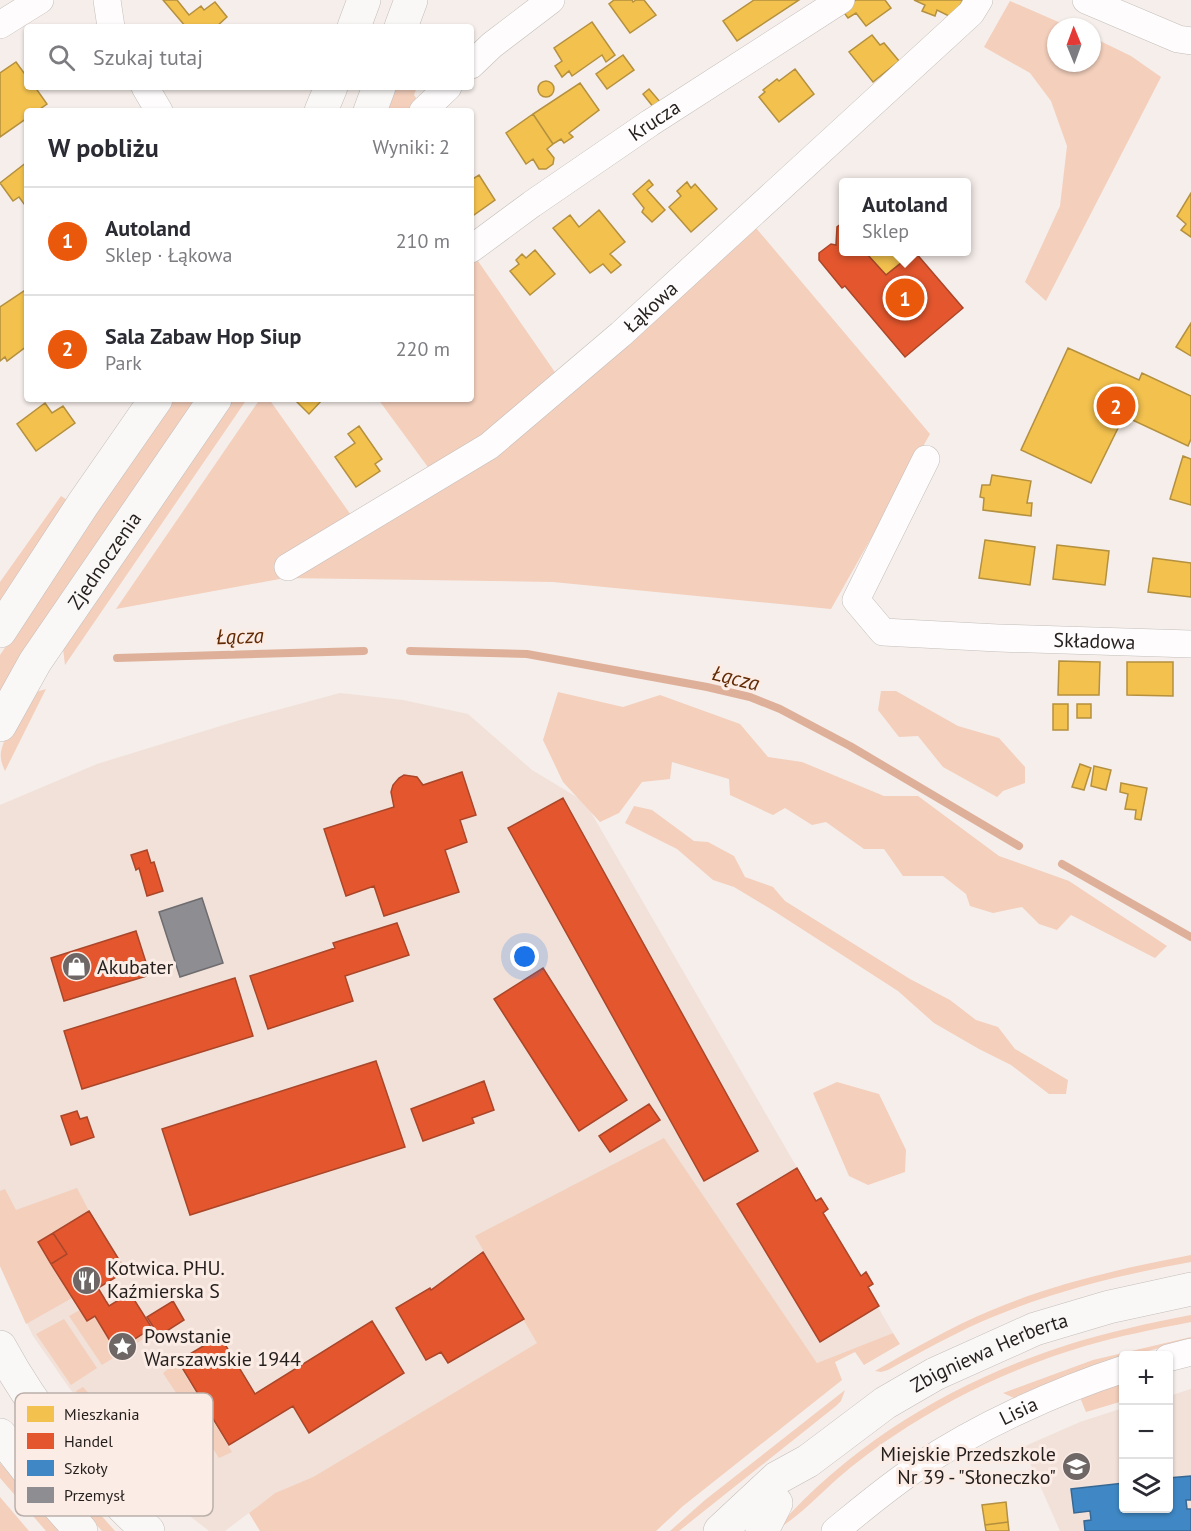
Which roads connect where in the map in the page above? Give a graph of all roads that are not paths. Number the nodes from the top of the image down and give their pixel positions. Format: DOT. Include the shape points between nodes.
graph roads {
  1 [pos="40,0"];
  2 [pos="107,0"];
  3 [pos="364,0"];
  4 [pos="551,0"];
  5 [pos="841,0"];
  6 [pos="979,0"];
  7 [pos="1086,0"];
  8 [pos="111,24"];
  9 [pos="355,24"];
  10 [pos="0,25"];
  11 [pos="1191,41"];
  12 [pos="482,48"];
  13 [pos="378,90"];
  14 [pos="445,90"];
  15 [pos="371,108"];
  16 [pos="426,108"];
  17 [pos="474,247"];
  18 [pos="154,402"];
  19 [pos="213,402"];
  20 [pos="926,459"];
  21 [pos="288,567"];
  22 [pos="0,631"];
  23 [pos="1191,644"];
  24 [pos="0,725"];
  25 [pos="1191,1289"];
  26 [pos="0,1347"];
  27 [pos="1191,1352"];
  28 [pos="1173,1357"];
  29 [pos="1119,1371"];
  30 [pos="0,1384"];
  31 [pos="18,1393"];
  32 [pos="29,1393"];
  33 [pos="0,1435"];
  34 [pos="15,1454"];
  35 [pos="808,1461"];
  36 [pos="68,1516"];
  37 [pos="131,1516"];
  38 [pos="769,1517"];
  39 [pos="81,1531"];
  40 [pos="148,1531"];
  41 [pos="720,1531"];
  42 [pos="749,1531"];
  43 [pos="835,1531"];
  1 -- 10 [label="street"];
  2 -- 8 [label="street"];
  3 -- 9 [label="main road"];
  4 -- 12 [label="street"];
  5 -- 17 [label="street, Krucza" via="650,123"];
  6 -- 21 [label="street, Łąkowa" via="971,13 621,334 489,446"];
  7 -- 11 [label="street"];
  13 -- 15 [label="main road"];
  14 -- 16 [label="street"];
  18 -- 22 [label="main road"];
  19 -- 24 [label="main road, Zjednoczenia" via="35,662"];
  20 -- 23 [label="street, Składowa" via="856,600 883,632"];
  25 -- 35 [label="main road, Zbigniewa Herberta" via="1035,1329 980,1352 885,1403"];
  26 -- 32 [label="main road"];
  27 -- 28 [label="street"];
  29 -- 43 [label="street, Lisia" via="972,1434 918,1466"];
  30 -- 31 [label="main road"];
  33 -- 34 [label="main road"];
  35 -- 38 [label="main road, Zbigniewa Herberta"];
  35 -- 41 [label="main road, Zbigniewa Herberta" via="777,1478"];
  36 -- 39 [label="main road"];
  37 -- 40 [label="main road"];
  38 -- 42 [label="main road, Zbigniewa Herberta"];
}
